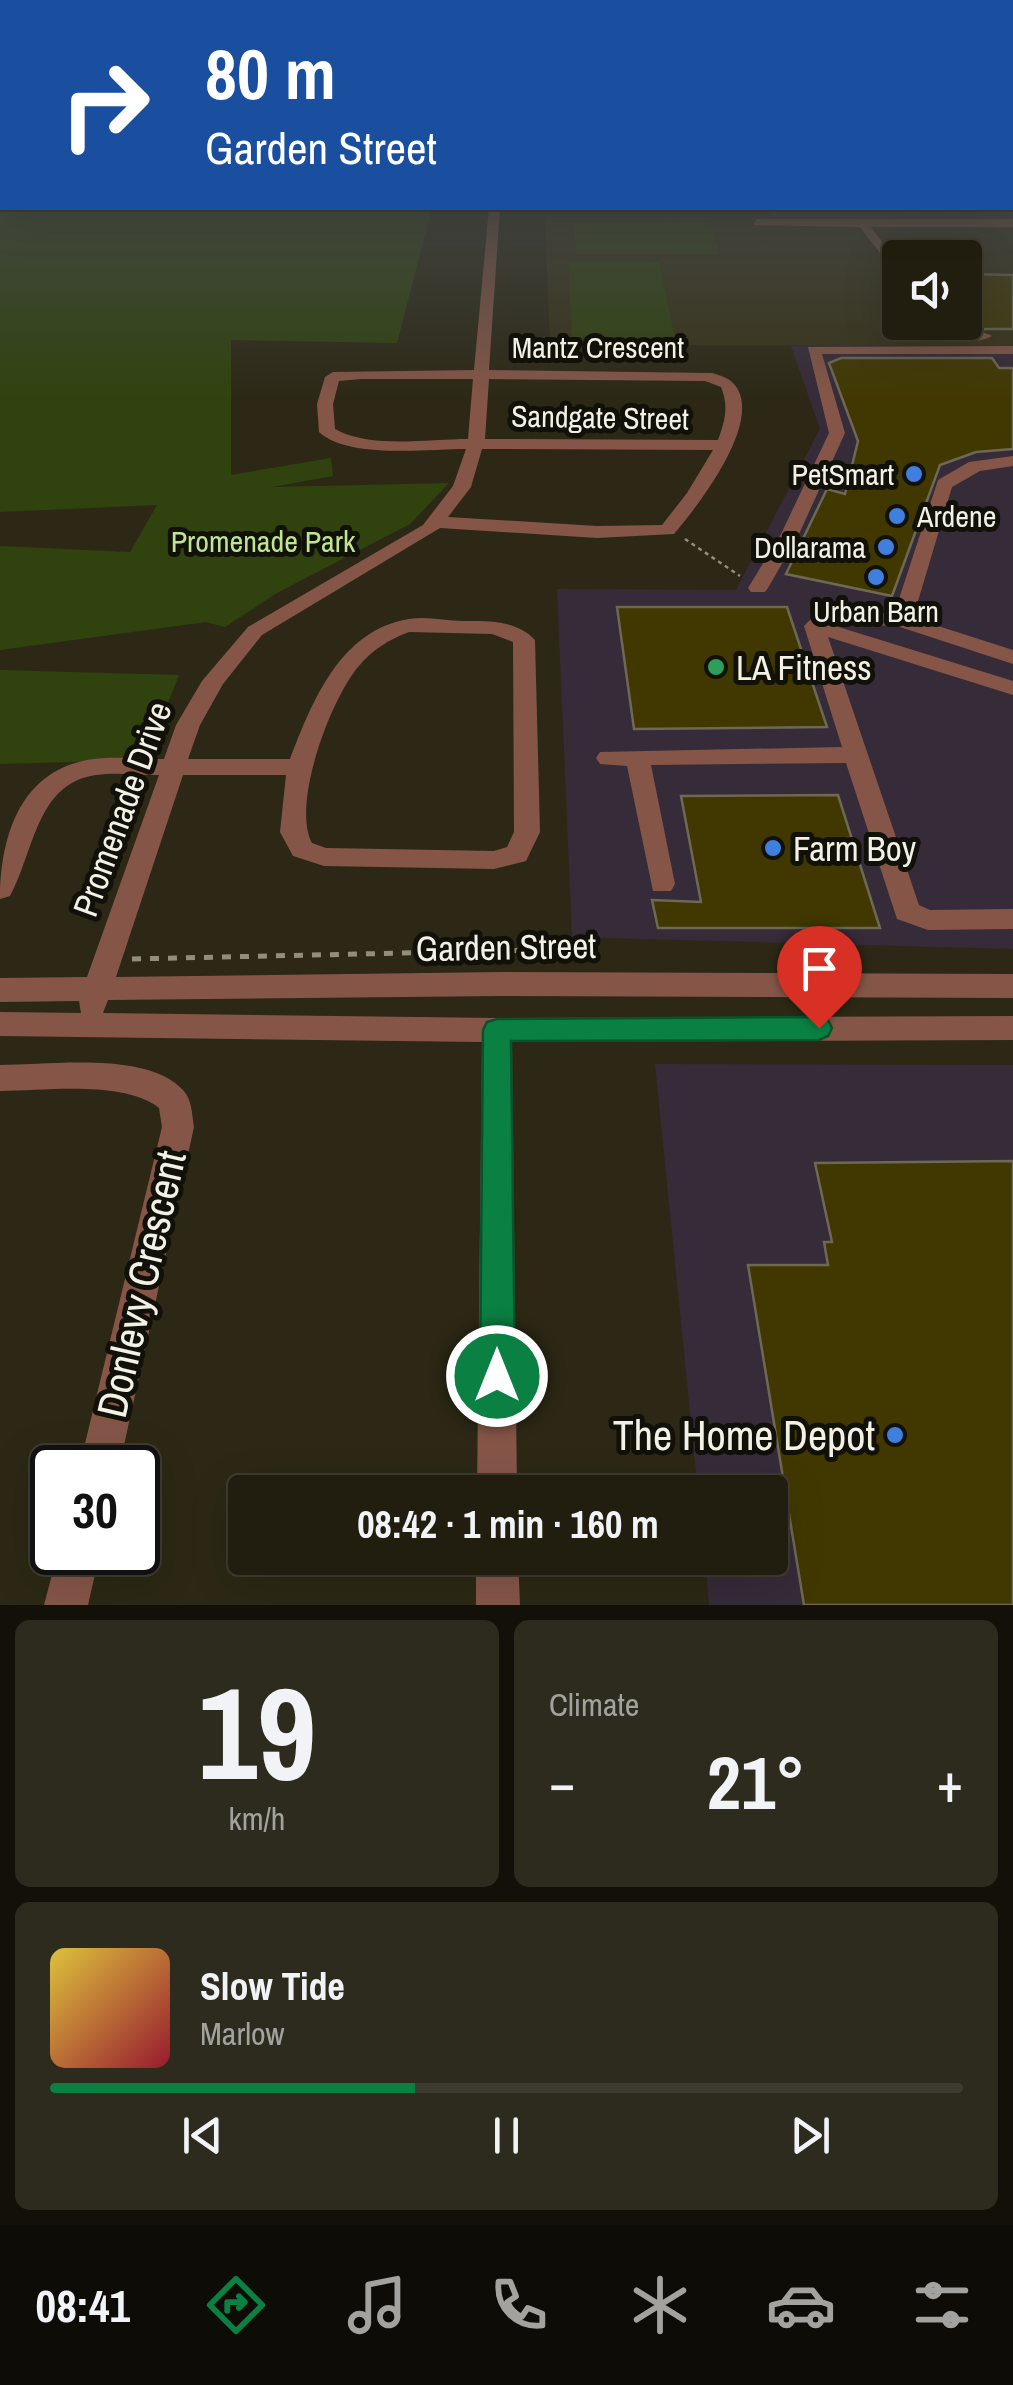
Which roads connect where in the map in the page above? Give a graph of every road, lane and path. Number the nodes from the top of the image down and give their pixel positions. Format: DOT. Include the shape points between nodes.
graph roads {
  1 [pos="491,252"];
  2 [pos="1013,335"];
  3 [pos="982,336"];
  4 [pos="1013,350"];
  5 [pos="483,374"];
  6 [pos="476,443"];
  7 [pos="723,445"];
  8 [pos="1013,462"];
  9 [pos="435,522"];
  10 [pos="669,528"];
  11 [pos="758,588"];
  12 [pos="902,621"];
  13 [pos="814,626"];
  14 [pos="1013,657"];
  15 [pos="1013,688"];
  16 [pos="857,755"];
  17 [pos="637,756"];
  18 [pos="608,758"];
  19 [pos="299,767"];
  20 [pos="173,770"];
  21 [pos="2,881"];
  22 [pos="662,884"];
  23 [pos="1013,919"];
  24 [pos="585,949"];
  25 [pos="107,960"];
  26 [pos="677,984"];
  27 [pos="1013,986"];
  28 [pos="0,990"];
  29 [pos="97,990"];
  30 [pos="0,1024"];
  31 [pos="86,1025"];
  32 [pos="1013,1028"];
  33 [pos="683,1029"];
  34 [pos="497,1030"];
  35 [pos="0,1078"];
  36 [pos="103,1445"];
  37 [pos="498,1475"];
  38 [pos="73,1575"];
  39 [pos="498,1575"];
  40 [pos="66,1605"];
  41 [pos="498,1605"];
  1 -- 5 [label="street, Promenade Drive"];
  2 -- 3 [label="street"];
  4 -- 11 [label="street" via="813,350 836,432"];
  5 -- 6 [label="street, Promenade Drive"];
  5 -- 6 [label="street, Sandgate Street" via="333,377 326,392 327,432 344,441"];
  5 -- 7 [label="street, Mantz Crescent" via="715,377 737,395 736,420"];
  6 -- 7 [label="street, Sandgate Street"];
  6 -- 9 [label="street, Promenade Drive" via="462,488"];
  7 -- 10 [label="street, Mantz Crescent"];
  8 -- 12 [label="street" via="975,466 944,484"];
  9 -- 10 [label="street" via="597,532"];
  9 -- 20 [label="street, Promenade Drive" via="256,631 213,681"];
  10 -- 11 [label="path"];
  12 -- 13 [label="street" via="827,614"];
  12 -- 14 [label="street"];
  13 -- 15 [label="street"];
  13 -- 16 [label="street"];
  16 -- 17 [label="street"];
  16 -- 23 [label="street" via="907,912 928,920"];
  17 -- 18 [label="street"];
  17 -- 22 [label="street"];
  19 -- 19 [label="street" via="293,832 302,848 324,856 494,860 517,854 527,832 524,640 496,627 404,626 385,635 334,682"];
  19 -- 20 [label="street"];
  20 -- 21 [label="street" via="93,767 58,778 35,803"];
  20 -- 25 [label="street, Promenade Drive"];
  24 -- 25 [label="path"];
  25 -- 29 [label="street, Promenade Drive"];
  26 -- 27 [label="street, Garden Street"];
  26 -- 29 [label="street, Garden Street"];
  26 -- 33 [label="street"];
  28 -- 29 [label="street, Garden Street"];
  29 -- 31 [label="street, Promenade Drive"];
  30 -- 31 [label="street"];
  31 -- 34 [label="street"];
  32 -- 33 [label="street"];
  33 -- 34 [label="street"];
  34 -- 37 [label="street"];
  35 -- 36 [label="street, Donlevy Crescent" via="122,1078 154,1084 174,1101 178,1127"];
  38 -- 40 [label="street"];
  39 -- 41 [label="street"];
}
